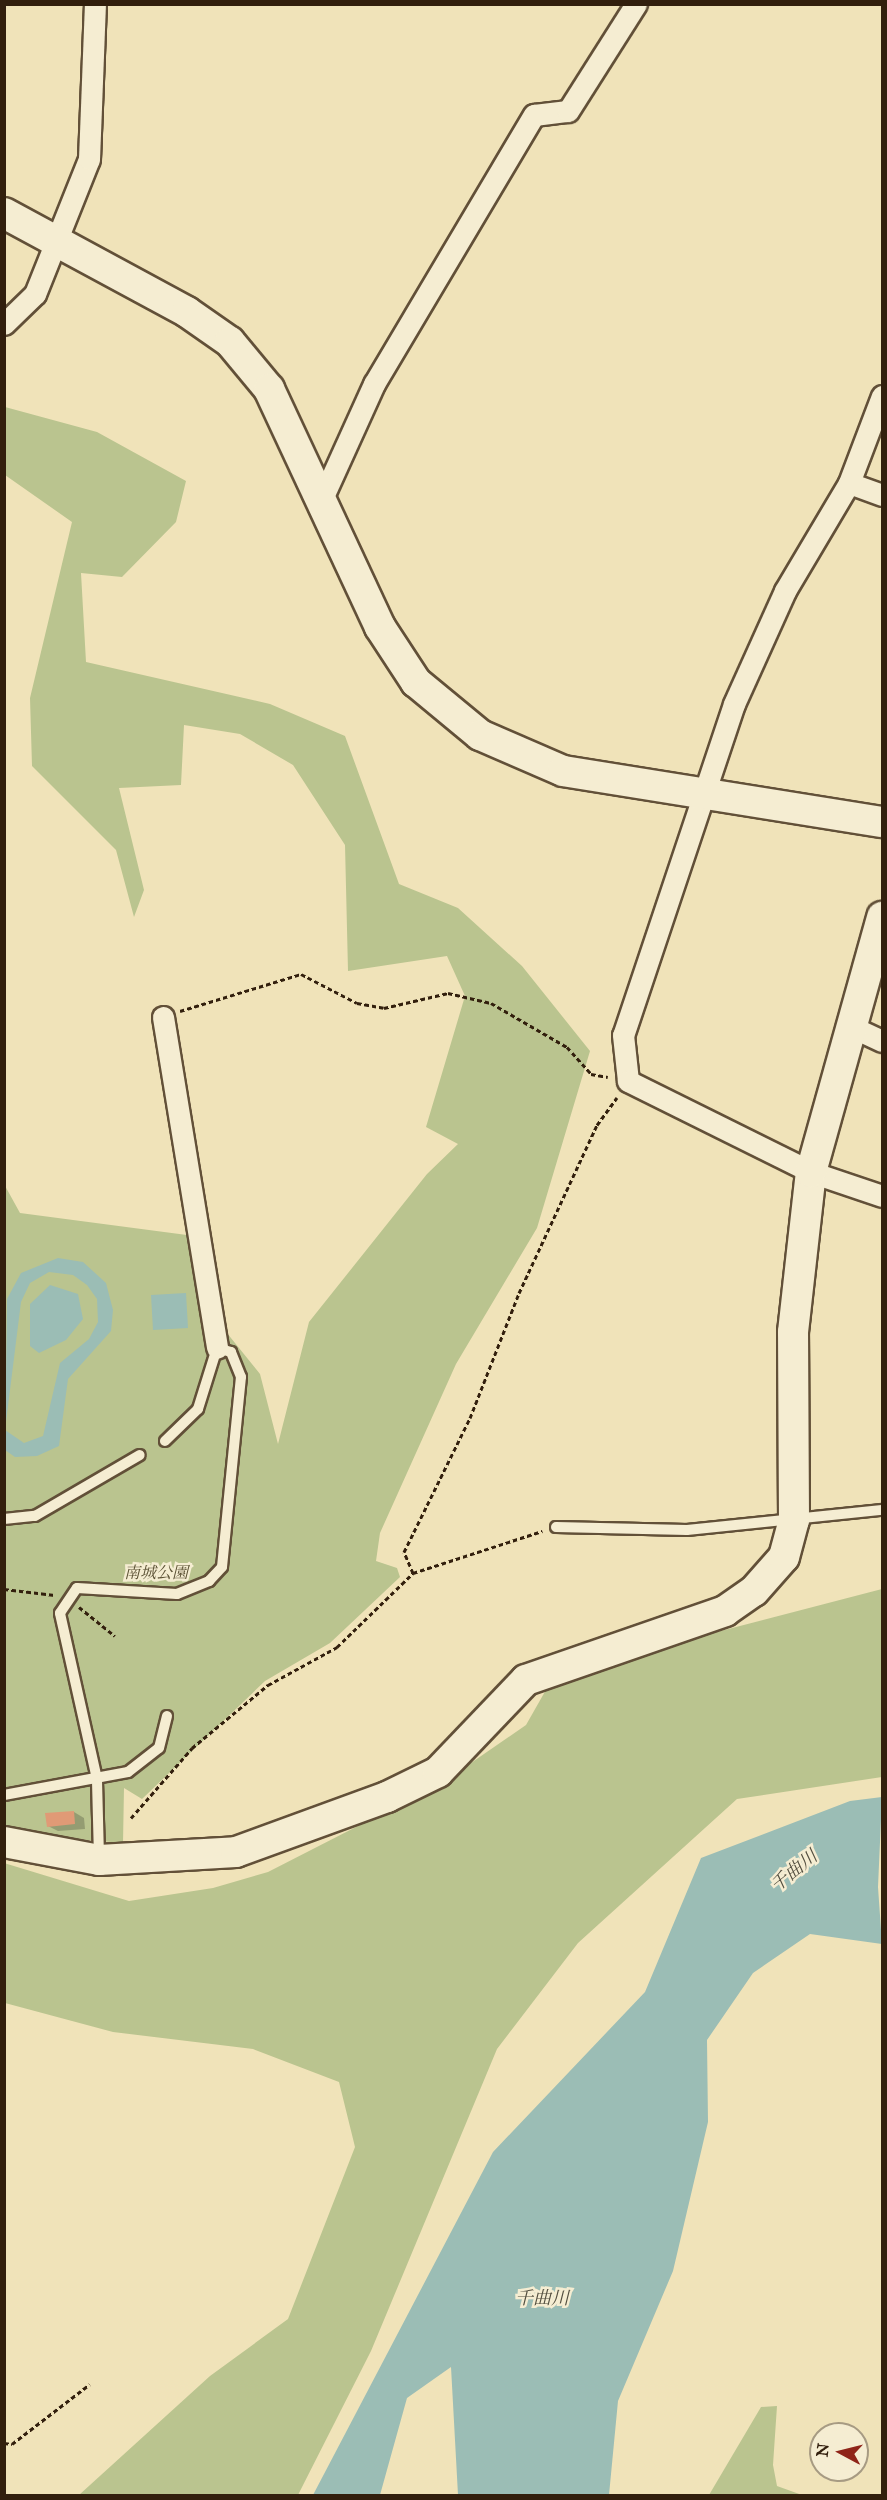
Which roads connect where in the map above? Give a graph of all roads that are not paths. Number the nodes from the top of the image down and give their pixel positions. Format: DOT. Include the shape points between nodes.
graph roads {
  1 [pos="95,4"];
  2 [pos="636,4"];
  3 [pos="4,213"];
  4 [pos="56,238"];
  5 [pos="4,324"];
  6 [pos="882,396"];
  7 [pos="849,483"];
  8 [pos="882,495"];
  9 [pos="320,503"];
  10 [pos="706,794"];
  11 [pos="882,822"];
  12 [pos="882,917"];
  13 [pos="163,1017"];
  14 [pos="854,1028"];
  15 [pos="882,1041"];
  16 [pos="812,1172"];
  17 [pos="882,1196"];
  18 [pos="217,1348"];
  19 [pos="165,1442"];
  20 [pos="140,1455"];
  21 [pos="882,1510"];
  22 [pos="4,1520"];
  23 [pos="795,1520"];
  24 [pos="556,1527"];
  25 [pos="167,1716"];
  26 [pos="97,1779"];
  27 [pos="4,1795"];
  28 [pos="4,1842"];
  29 [pos="99,1860"];
  1 -- 4 [label="street" via="89,159"];
  2 -- 9 [label="street" via="568,111 534,115 374,384"];
  3 -- 4 [label="street"];
  4 -- 5 [label="street" via="35,294"];
  4 -- 9 [label="street" via="230,342 268,388"];
  6 -- 7 [label="street"];
  7 -- 8 [label="street"];
  7 -- 10 [label="street" via="785,591 734,704"];
  9 -- 10 [label="street" via="380,627 416,682 450,714 517,755 563,771"];
  10 -- 11 [label="street"];
  10 -- 16 [label="street" via="681,848 668,908 623,1035 628,1081"];
  12 -- 14 [label="street"];
  13 -- 18 [label="street"];
  14 -- 15 [label="street"];
  14 -- 16 [label="street"];
  16 -- 17 [label="street"];
  16 -- 23 [label="street" via="793,1332"];
  18 -- 19 [label="lane" via="208,1390"];
  18 -- 26 [label="lane" via="231,1352 241,1377 222,1567 209,1581 177,1594 77,1588 60,1613"];
  20 -- 22 [label="lane" via="35,1516"];
  21 -- 23 [label="lane"];
  23 -- 24 [label="lane" via="687,1530"];
  23 -- 29 [label="street" via="784,1557 754,1591 725,1611 526,1680 438,1772 387,1797 236,1852"];
  25 -- 26 [label="lane" via="159,1748 128,1772"];
  26 -- 27 [label="lane"];
  26 -- 29 [label="lane"];
  28 -- 29 [label="street"];
}
